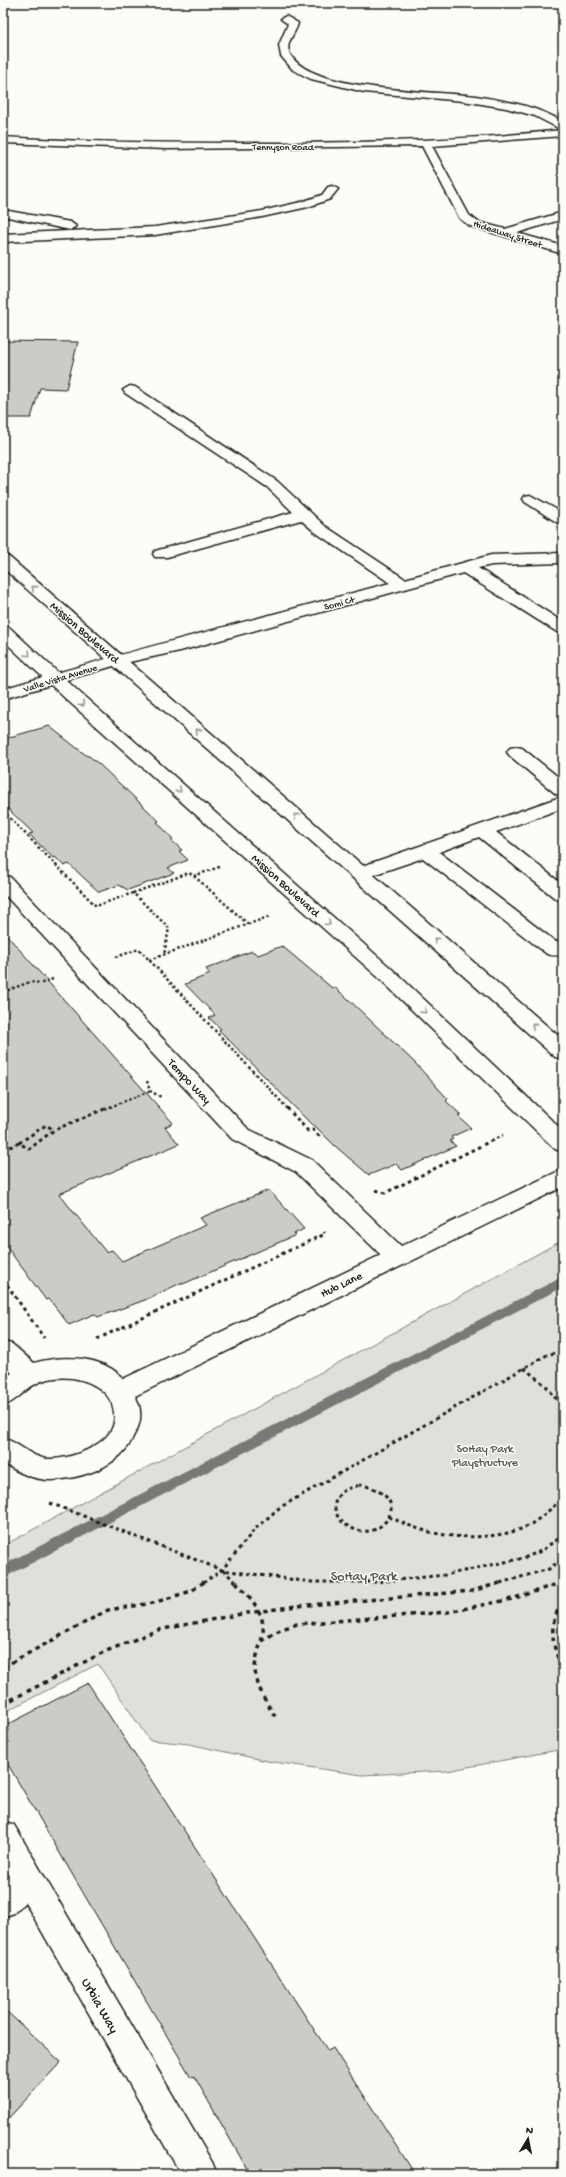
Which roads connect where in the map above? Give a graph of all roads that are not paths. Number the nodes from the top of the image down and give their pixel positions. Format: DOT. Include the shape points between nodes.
graph roads {
  1 [pos="286,19"];
  2 [pos="563,126"];
  3 [pos="563,133"];
  4 [pos="3,140"];
  5 [pos="426,144"];
  6 [pos="332,188"];
  7 [pos="3,214"];
  8 [pos="563,215"];
  9 [pos="106,233"];
  10 [pos="505,233"];
  11 [pos="3,238"];
  12 [pos="563,241"];
  13 [pos="551,246"];
  14 [pos="563,250"];
  15 [pos="130,390"];
  16 [pos="530,499"];
  17 [pos="304,514"];
  18 [pos="563,520"];
  19 [pos="160,554"];
  20 [pos="563,558"];
  21 [pos="3,560"];
  22 [pos="465,567"];
  23 [pos="403,584"];
  24 [pos="563,629"];
  25 [pos="3,631"];
  26 [pos="116,660"];
  27 [pos="52,678"];
  28 [pos="3,694"];
  29 [pos="516,752"];
  30 [pos="563,790"];
  31 [pos="563,802"];
  32 [pos="482,830"];
  33 [pos="425,850"];
  34 [pos="361,873"];
  35 [pos="3,881"];
  36 [pos="562,894"];
  37 [pos="563,946"];
  38 [pos="563,1052"];
  39 [pos="563,1144"];
  40 [pos="563,1177"];
  41 [pos="398,1257"];
  42 [pos="3,1351"];
  43 [pos="31,1375"];
  44 [pos="120,1392"];
  45 [pos="3,1396"];
  46 [pos="3,1448"];
  47 [pos="3,1835"];
  48 [pos="27,1878"];
  49 [pos="3,1902"];
  50 [pos="200,2174"];
  1 -- 2 [label="street" via="293,23 293,27 284,39 286,56 294,66 313,76 401,94 461,98 512,106 549,118"];
  3 -- 5 [label="street, Tennyson Road"];
  4 -- 5 [label="street, Tennyson Road" via="125,146"];
  5 -- 10 [label="street, Hideaway Street" via="464,217 474,224"];
  6 -- 9 [label="street" via="326,197 304,205 262,214 155,231"];
  7 -- 9 [label="street"];
  8 -- 10 [label="street"];
  9 -- 11 [label="street"];
  10 -- 13 [label="street, Hideaway Street"];
  12 -- 13 [label="street"];
  13 -- 14 [label="street, Hideaway Street"];
  15 -- 17 [label="street" via="272,484"];
  16 -- 18 [label="street"];
  17 -- 19 [label="street"];
  17 -- 23 [label="street" via="320,529"];
  20 -- 22 [label="street, Somi Ct" via="491,560"];
  26 -- 21 [label="street, Mission Boulevard, one-way"];
  22 -- 23 [label="street, Somi Ct"];
  22 -- 24 [label="street"];
  23 -- 26 [label="street, Somi Ct" via="174,647"];
  25 -- 27 [label="street, Mission Boulevard, one-way"];
  26 -- 27 [label="street, Valle Vista Avenue"];
  34 -- 26 [label="street, Mission Boulevard, one-way"];
  27 -- 28 [label="street, Valle Vista Avenue"];
  27 -- 39 [label="street, Mission Boulevard, one-way" via="386,974"];
  29 -- 30 [label="street"];
  31 -- 32 [label="street"];
  32 -- 33 [label="street"];
  32 -- 36 [label="street"];
  33 -- 34 [label="street"];
  33 -- 37 [label="street" via="554,950"];
  38 -- 34 [label="street, Mission Boulevard, one-way"];
  35 -- 41 [label="street, Tempo Way" via="240,1134 304,1166"];
  40 -- 41 [label="street, Hub Lane"];
  41 -- 44 [label="street, Hub Lane"];
  42 -- 43 [label="street"];
  43 -- 44 [label="street" via="53,1369 80,1369 104,1377"];
  43 -- 45 [label="street" via="13,1385"];
  44 -- 46 [label="street" via="127,1411 125,1428 113,1447 83,1466 62,1470 40,1469 20,1462"];
  47 -- 48 [label="street, Urbia Way"];
  48 -- 49 [label="street"];
  48 -- 50 [label="street, Urbia Way"];
}
